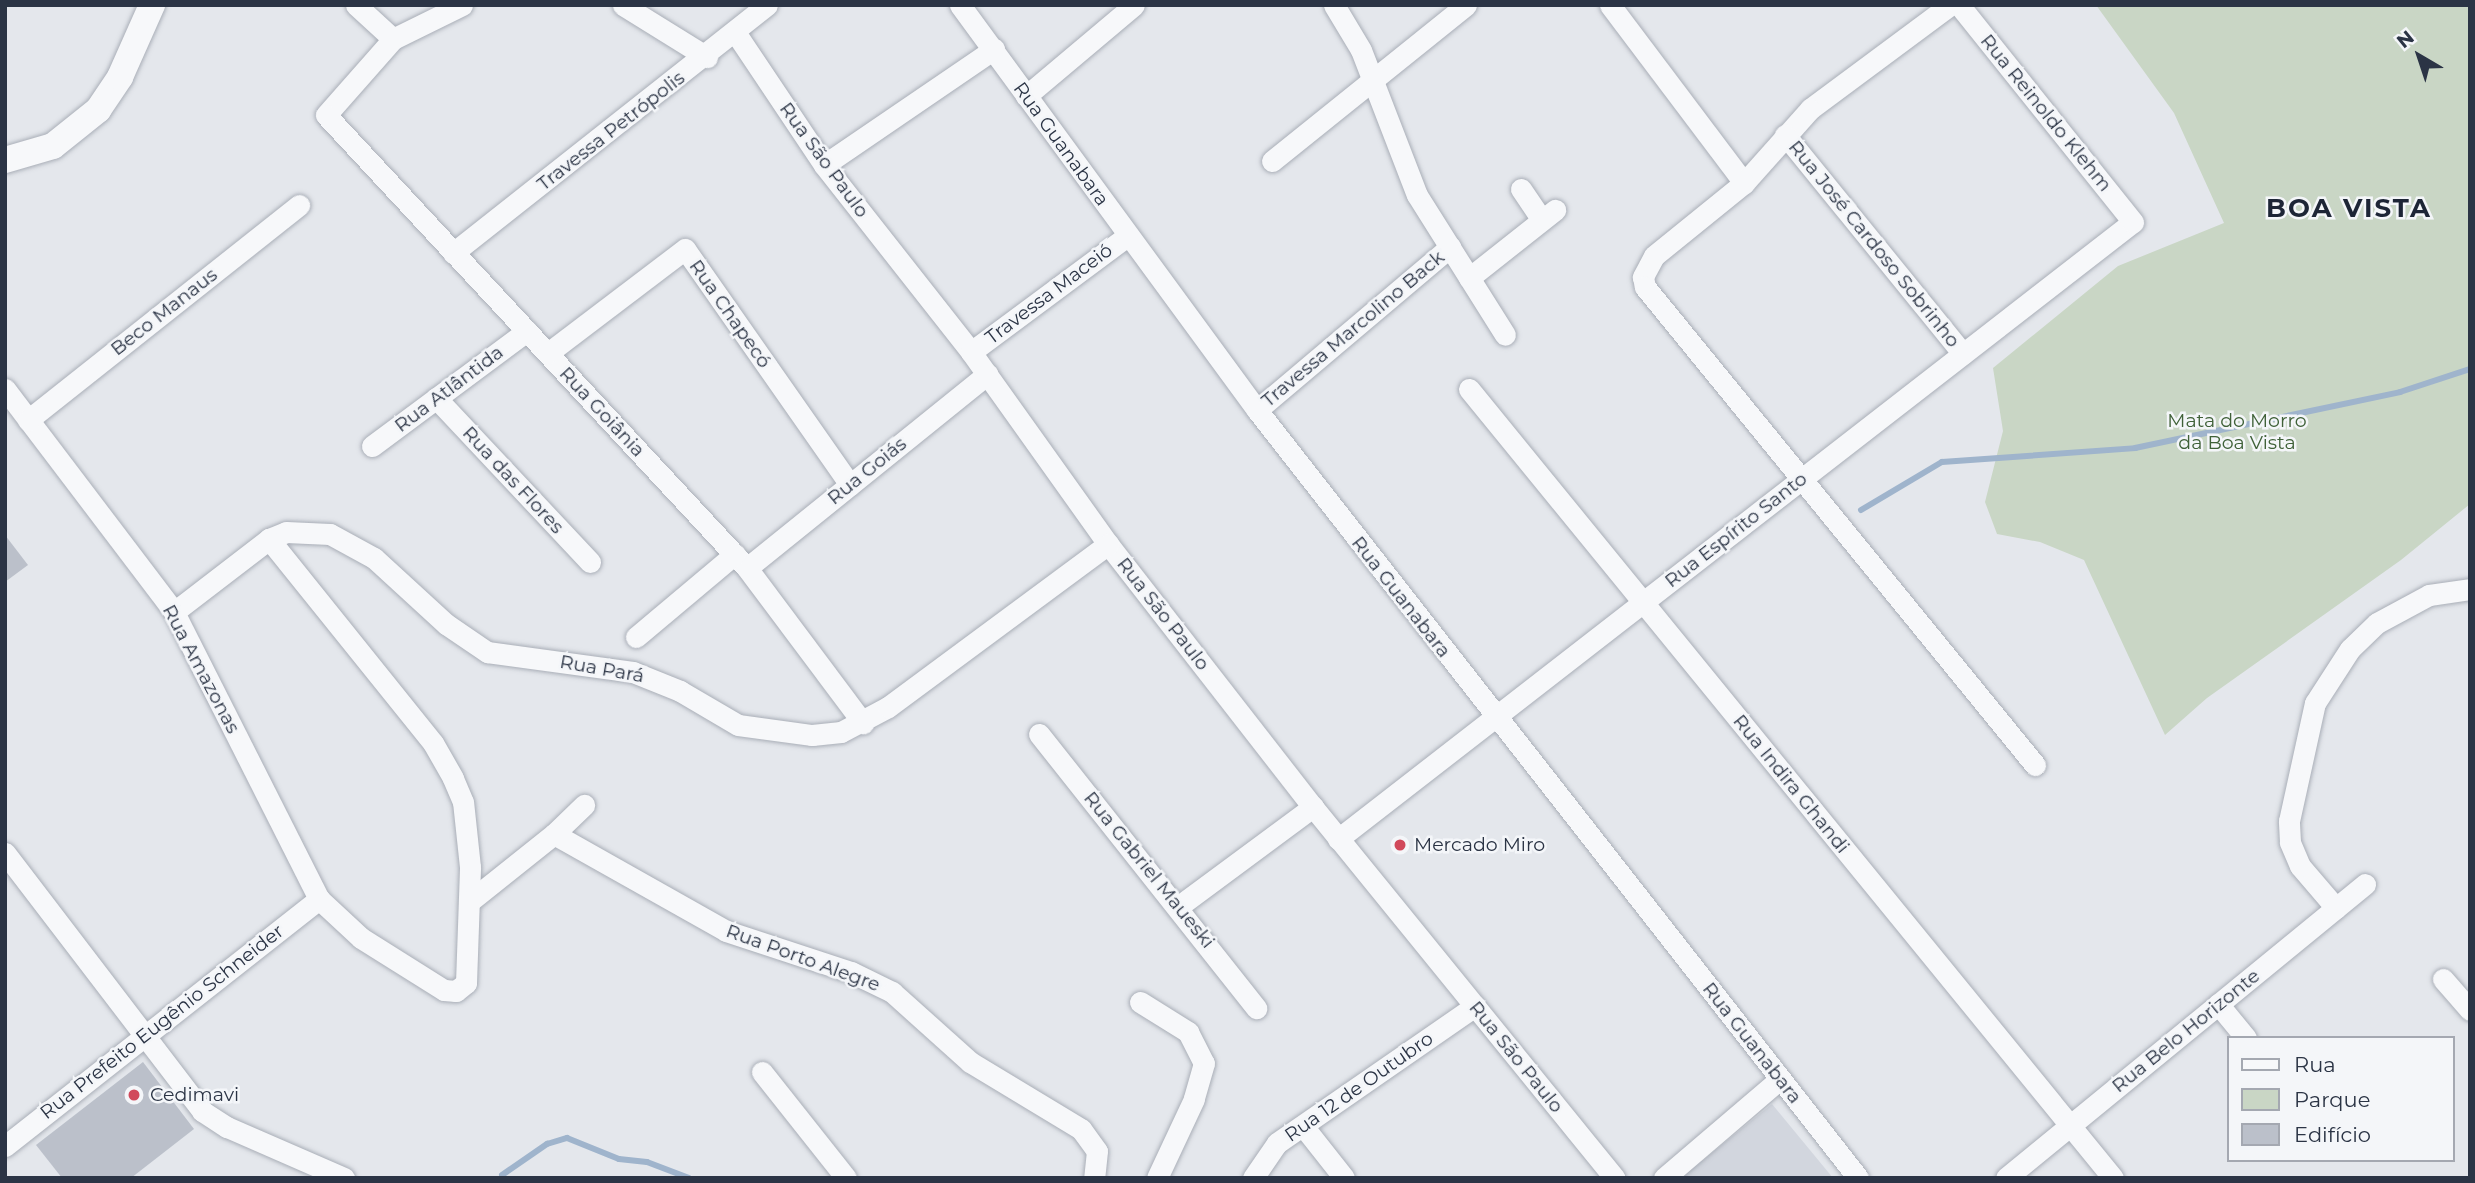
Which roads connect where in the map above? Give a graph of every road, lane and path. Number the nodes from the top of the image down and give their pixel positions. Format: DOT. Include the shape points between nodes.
graph roads {
  1 [pos="152,5"];
  2 [pos="356,5"];
  3 [pos="462,5"];
  4 [pos="623,5"];
  5 [pos="767,5"];
  6 [pos="960,5"];
  7 [pos="1134,5"];
  8 [pos="1334,5"];
  9 [pos="1466,5"];
  10 [pos="1610,5"];
  11 [pos="1950,5"];
  12 [pos="1959,5"];
  13 [pos="735,32"];
  14 [pos="393,39"];
  15 [pos="994,49"];
  16 [pos="707,57"];
  17 [pos="1372,80"];
  18 [pos="1026,96"];
  19 [pos="1786,135"];
  20 [pos="5,160"];
  21 [pos="1272,161"];
  22 [pos="824,165"];
  23 [pos="1744,183"];
  24 [pos="1521,189"];
  25 [pos="299,205"];
  26 [pos="2133,222"];
  27 [pos="1127,236"];
  28 [pos="1450,247"];
  29 [pos="453,253"];
  30 [pos="1469,278"];
  31 [pos="527,331"];
  32 [pos="1505,335"];
  33 [pos="971,352"];
  34 [pos="548,354"];
  35 [pos="1963,354"];
  36 [pos="987,374"];
  37 [pos="5,389"];
  38 [pos="1469,389"];
  39 [pos="436,398"];
  40 [pos="1257,410"];
  41 [pos="28,420"];
  42 [pos="372,446"];
  43 [pos="1802,479"];
  44 [pos="850,485"];
  45 [pos="269,539"];
  46 [pos="1108,544"];
  47 [pos="741,561"];
  48 [pos="590,562"];
  49 [pos="2470,589"];
  50 [pos="1643,602"];
  51 [pos="174,612"];
  52 [pos="636,637"];
  53 [pos="1494,718"];
  54 [pos="863,723"];
  55 [pos="1040,734"];
  56 [pos="2035,765"];
  57 [pos="584,805"];
  58 [pos="1313,807"];
  59 [pos="554,834"];
  60 [pos="1338,839"];
  61 [pos="5,853"];
  62 [pos="2365,884"];
  63 [pos="319,898"];
  64 [pos="470,901"];
  65 [pos="1179,906"];
  66 [pos="2336,908"];
  67 [pos="2443,979"];
  68 [pos="1140,1002"];
  69 [pos="2218,1004"];
  70 [pos="1475,1006"];
  71 [pos="1256,1008"];
  72 [pos="2470,1010"];
  73 [pos="2244,1036"];
  74 [pos="144,1037"];
  75 [pos="762,1072"];
  76 [pos="1780,1079"];
  77 [pos="2070,1125"];
  78 [pos="1303,1126"];
  79 [pos="5,1146"];
  80 [pos="334,1176"];
  81 [pos="846,1178"];
  82 [pos="1094,1178"];
  83 [pos="1157,1178"];
  84 [pos="1253,1178"];
  85 [pos="1344,1178"];
  86 [pos="1615,1178"];
  87 [pos="1664,1178"];
  88 [pos="1858,1178"];
  89 [pos="2006,1178"];
  90 [pos="2113,1178"];
  1 -- 20 [label="street" via="120,78 98,110 53,146"];
  2 -- 14 [label="street"];
  3 -- 14 [label="street"];
  4 -- 16 [label="street"];
  5 -- 13 [label="street, Travessa Petrópolis"];
  6 -- 15 [label="street, Rua Guanabara"];
  7 -- 18 [label="street"];
  8 -- 17 [label="street" via="1352,31"];
  9 -- 17 [label="street"];
  10 -- 23 [label="street"];
  11 -- 19 [label="street" via="1839,84"];
  12 -- 26 [label="street, Rua Reinoldo Klehm"];
  13 -- 16 [label="street, Travessa Petrópolis"];
  13 -- 22 [label="street, Rua São Paulo"];
  14 -- 29 [label="street, Rua Goiânia" via="326,114"];
  15 -- 18 [label="street, Rua Guanabara"];
  15 -- 22 [label="street"];
  16 -- 29 [label="street, Travessa Petrópolis"];
  17 -- 21 [label="street"];
  17 -- 28 [label="street" via="1406,174"];
  18 -- 27 [label="street, Rua Guanabara"];
  19 -- 23 [label="street"];
  19 -- 35 [label="street, Rua José Cardoso Sobrinho"];
  22 -- 33 [label="street, Rua São Paulo"];
  23 -- 43 [label="street" via="1654,256 1643,277 1646,287"];
  24 -- 30 [label="street" via="1549,215"];
  25 -- 41 [label="street, Beco Manaus"];
  26 -- 35 [label="street, Rua Espírito Santo"];
  27 -- 33 [label="street, Travessa Maceió"];
  27 -- 40 [label="street, Rua Guanabara"];
  28 -- 30 [label="street"];
  28 -- 40 [label="street, Travessa Marcolino Back"];
  29 -- 31 [label="street, Rua Goiânia"];
  30 -- 32 [label="street"];
  31 -- 34 [label="street, Rua Goiânia"];
  31 -- 39 [label="street, Rua Atlântida"];
  33 -- 36 [label="street, Rua São Paulo"];
  34 -- 44 [label="street, Rua Chapecó" via="684,249"];
  34 -- 47 [label="street, Rua Goiânia"];
  35 -- 43 [label="street, Rua Espírito Santo"];
  36 -- 44 [label="street, Rua Goiás"];
  36 -- 46 [label="street, Rua São Paulo"];
  37 -- 41 [label="street, Rua Amazonas"];
  38 -- 50 [label="street, Rua Indira Ghandi"];
  39 -- 42 [label="street, Rua Atlântida"];
  39 -- 48 [label="street, Rua das Flores"];
  40 -- 53 [label="street, Rua Guanabara"];
  41 -- 51 [label="street, Rua Amazonas"];
  43 -- 50 [label="street, Rua Espírito Santo"];
  43 -- 56 [label="street"];
  44 -- 47 [label="street, Rua Goiás"];
  45 -- 51 [label="street, Rua Pará"];
  45 -- 54 [label="street, Rua Pará" via="308,531 351,542 446,624 487,652 633,672 680,691 720,717 763,731 812,735 841,732"];
  45 -- 64 [label="street" via="444,759 463,802"];
  46 -- 54 [label="street, Rua Pará"];
  46 -- 58 [label="street, Rua São Paulo"];
  47 -- 52 [label="street, Rua Goiás"];
  47 -- 54 [label="street, Rua Goiânia"];
  49 -- 66 [label="street" via="2429,596 2377,623 2338,664 2315,703 2290,821 2290,842 2300,866"];
  50 -- 53 [label="street, Rua Espírito Santo"];
  50 -- 77 [label="street, Rua Indira Ghandi"];
  51 -- 63 [label="street, Rua Amazonas"];
  53 -- 60 [label="street, Rua Espírito Santo"];
  53 -- 76 [label="street, Rua Guanabara"];
  55 -- 65 [label="street, Rua Gabriel Maueski"];
  57 -- 59 [label="street"];
  58 -- 60 [label="street, Rua São Paulo"];
  58 -- 65 [label="street"];
  59 -- 64 [label="street"];
  59 -- 82 [label="street, Rua Porto Alegre" via="726,931 851,972 892,992 970,1062 1081,1129 1097,1151"];
  60 -- 70 [label="street, Rua São Paulo"];
  61 -- 74 [label="street"];
  62 -- 66 [label="street, Rua Belo Horizonte"];
  63 -- 64 [label="street, Rua Amazonas" via="361,939 444,990 456,992 467,983"];
  63 -- 74 [label="street, Rua Prefeito Eugênio Schneider"];
  65 -- 71 [label="street, Rua Gabriel Maueski"];
  66 -- 69 [label="street, Rua Belo Horizonte"];
  67 -- 72 [label="street"];
  68 -- 83 [label="street" via="1188,1032 1204,1063 1194,1099"];
  69 -- 73 [label="street"];
  69 -- 77 [label="street, Rua Belo Horizonte"];
  70 -- 78 [label="street, Rua 12 de Outubro"];
  70 -- 86 [label="street, Rua São Paulo"];
  74 -- 79 [label="street, Rua Prefeito Eugênio Schneider"];
  74 -- 80 [label="street" via="213,1120"];
  75 -- 81 [label="street"];
  76 -- 87 [label="street"];
  76 -- 88 [label="street, Rua Guanabara"];
  77 -- 89 [label="street, Rua Belo Horizonte"];
  77 -- 90 [label="street, Rua Indira Ghandi"];
  78 -- 84 [label="street, Rua 12 de Outubro" via="1277,1143"];
  78 -- 85 [label="street"];
}
